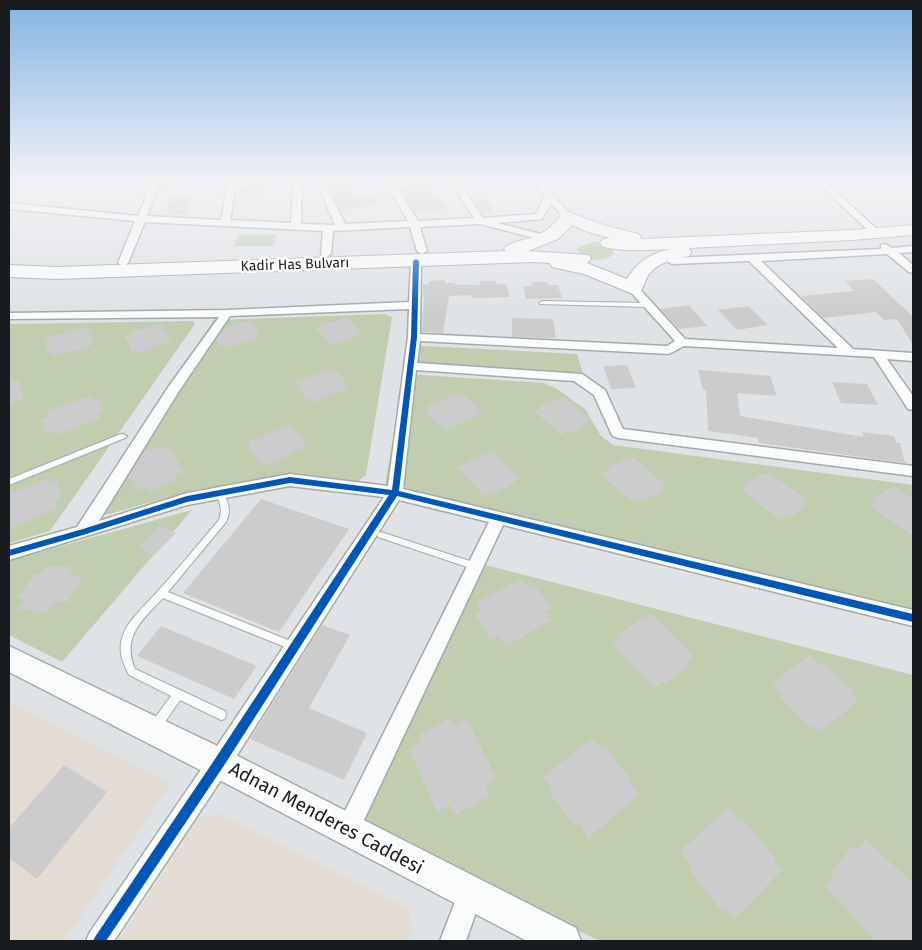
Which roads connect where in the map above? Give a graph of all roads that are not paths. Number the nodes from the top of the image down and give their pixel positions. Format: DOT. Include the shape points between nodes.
graph roads {
  1 [pos="139,224"];
  2 [pos="266,224"];
  3 [pos="390,224"];
  4 [pos="414,224"];
  5 [pos="496,224"];
  6 [pos="567,224"];
  7 [pos="576,224"];
  8 [pos="580,224"];
  9 [pos="589,224"];
  10 [pos="864,224"];
  11 [pos="296,226"];
  12 [pos="341,227"];
  13 [pos="328,228"];
  14 [pos="913,230"];
  15 [pos="546,238"];
  16 [pos="913,240"];
  17 [pos="882,242"];
  18 [pos="913,248"];
  19 [pos="611,250"];
  20 [pos="582,252"];
  21 [pos="681,252"];
  22 [pos="513,253"];
  23 [pos="326,254"];
  24 [pos="755,255"];
  25 [pos="419,256"];
  26 [pos="9,259"];
  27 [pos="123,263"];
  28 [pos="913,270"];
  29 [pos="9,271"];
  30 [pos="633,288"];
  31 [pos="542,303"];
  32 [pos="416,304"];
  33 [pos="648,305"];
  34 [pos="227,313"];
  35 [pos="11,319"];
  36 [pos="414,337"];
  37 [pos="682,342"];
  38 [pos="849,352"];
  39 [pos="878,354"];
  40 [pos="913,356"];
  41 [pos="412,366"];
  42 [pos="913,406"];
  43 [pos="123,436"];
  44 [pos="913,471"];
  45 [pos="9,482"];
  46 [pos="219,493"];
  47 [pos="395,493"];
  48 [pos="499,518"];
  49 [pos="83,532"];
  50 [pos="381,535"];
  51 [pos="9,553"];
  52 [pos="476,566"];
  53 [pos="162,593"];
  54 [pos="913,618"];
  55 [pos="295,647"];
  56 [pos="9,658"];
  57 [pos="179,694"];
  58 [pos="221,714"];
  59 [pos="152,730"];
  60 [pos="219,764"];
  61 [pos="348,830"];
  62 [pos="470,895"];
  63 [pos="98,941"];
  64 [pos="454,941"];
  65 [pos="562,941"];
  1 -- 27 [label="street"];
  2 -- 11 [label="street"];
  3 -- 12 [label="street"];
  4 -- 25 [label="street"];
  5 -- 15 [label="street"];
  6 -- 15 [label="highway"];
  7 -- 20 [label="highway"];
  8 -- 19 [label="highway"];
  9 -- 21 [label="highway"];
  10 -- 17 [label="street"];
  11 -- 13 [label="street"];
  12 -- 13 [label="street"];
  13 -- 23 [label="street"];
  14 -- 17 [label="highway"];
  15 -- 22 [label="highway"];
  16 -- 17 [label="highway"];
  17 -- 18 [label="street"];
  17 -- 21 [label="highway"];
  17 -- 24 [label="highway"];
  17 -- 28 [label="street"];
  19 -- 20 [label="highway"];
  19 -- 21 [label="highway"];
  19 -- 30 [label="highway"];
  20 -- 22 [label="highway, Kadir Has Bulvarı" via="555,256"];
  20 -- 30 [label="highway"];
  21 -- 24 [label="highway"];
  21 -- 30 [label="highway" via="646,265"];
  22 -- 25 [label="highway, Kadir Has Bulvarı"];
  22 -- 30 [label="highway" via="582,268"];
  23 -- 25 [label="highway, Kadir Has Bulvarı"];
  23 -- 27 [label="highway, Kadir Has Bulvarı"];
  24 -- 38 [label="street"];
  25 -- 29 [label="highway, Kadir Has Bulvarı" via="114,272"];
  25 -- 32 [label="street"];
  26 -- 27 [label="highway, Kadir Has Bulvarı"];
  30 -- 33 [label="street"];
  31 -- 33 [label="lane"];
  32 -- 34 [label="street"];
  32 -- 36 [label="street"];
  33 -- 37 [label="street"];
  34 -- 35 [label="street"];
  34 -- 49 [label="street" via="174,389"];
  36 -- 37 [label="street" via="669,350"];
  36 -- 41 [label="street"];
  37 -- 38 [label="street"];
  38 -- 39 [label="street"];
  39 -- 40 [label="street"];
  39 -- 42 [label="street"];
  41 -- 44 [label="street" via="577,377 600,393 618,433"];
  41 -- 47 [label="street"];
  43 -- 45 [label="lane"];
  46 -- 47 [label="street" via="290,480"];
  46 -- 49 [label="street" via="187,499"];
  46 -- 53 [label="lane" via="227,511 222,522"];
  47 -- 48 [label="street"];
  47 -- 55 [label="street"];
  48 -- 52 [label="street"];
  48 -- 54 [label="street"];
  49 -- 51 [label="street"];
  50 -- 52 [label="lane"];
  52 -- 61 [label="street"];
  53 -- 55 [label="lane"];
  53 -- 57 [label="lane" via="132,627 125,655 132,672"];
  55 -- 60 [label="street"];
  56 -- 59 [label="street, Adnan Menderes Caddesi"];
  57 -- 58 [label="lane"];
  57 -- 59 [label="lane"];
  59 -- 60 [label="street, Adnan Menderes Caddesi"];
  60 -- 61 [label="street, Adnan Menderes Caddesi"];
  60 -- 63 [label="street"];
  61 -- 62 [label="street, Adnan Menderes Caddesi"];
  62 -- 64 [label="street"];
  62 -- 65 [label="street, Adnan Menderes Caddesi"];
}
